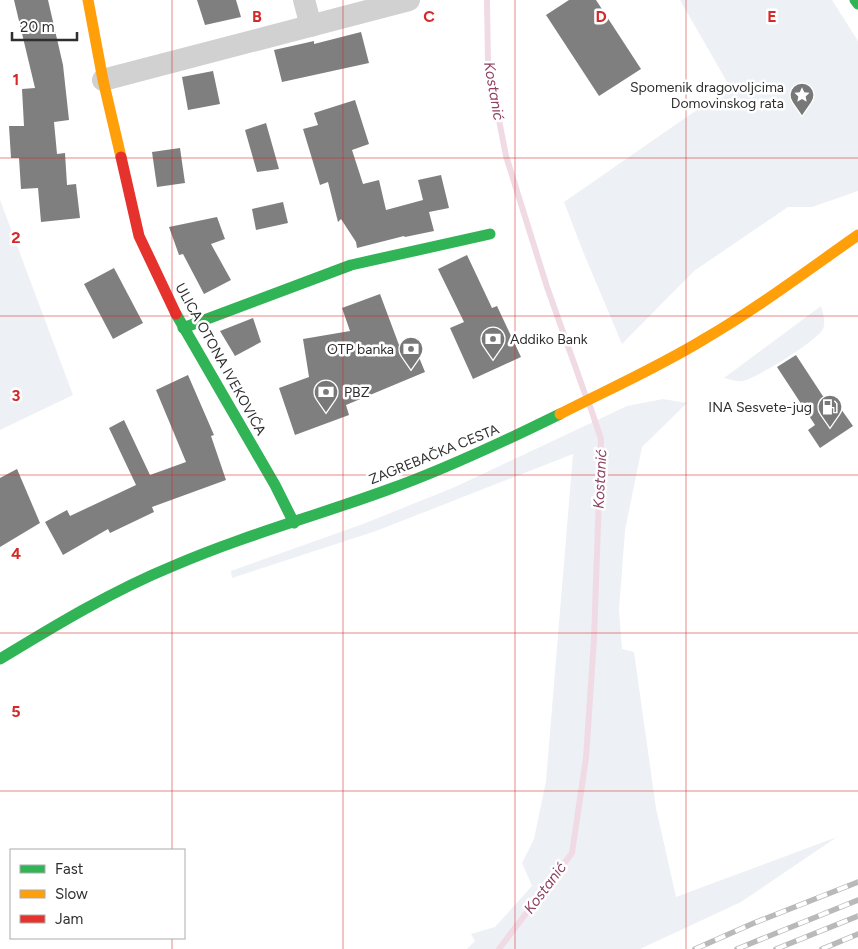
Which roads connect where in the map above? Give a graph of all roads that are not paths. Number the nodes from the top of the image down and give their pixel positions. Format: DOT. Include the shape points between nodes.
graph roads {
  1 [pos="88,0"];
  2 [pos="304,0"];
  3 [pos="409,0"];
  4 [pos="855,0"];
  5 [pos="858,4"];
  6 [pos="311,26"];
  7 [pos="103,80"];
  8 [pos="490,234"];
  9 [pos="858,235"];
  10 [pos="183,328"];
  11 [pos="294,523"];
  12 [pos="0,659"];
  1 -- 7 [label="main road, ULICA OTONA IVEKOVIĆA"];
  2 -- 6 [label="street"];
  3 -- 6 [label="street"];
  4 -- 5 [label="main road"];
  6 -- 7 [label="street"];
  7 -- 10 [label="main road, ULICA OTONA IVEKOVIĆA" via="139,236"];
  8 -- 10 [label="main road" via="351,265"];
  9 -- 11 [label="main road, ZAGREBAČKA CESTA" via="744,315 614,388 456,463"];
  10 -- 11 [label="main road, ULICA OTONA IVEKOVIĆA"];
  11 -- 12 [label="main road, ZAGREBAČKA CESTA" via="224,546 138,582 97,601"];
}
